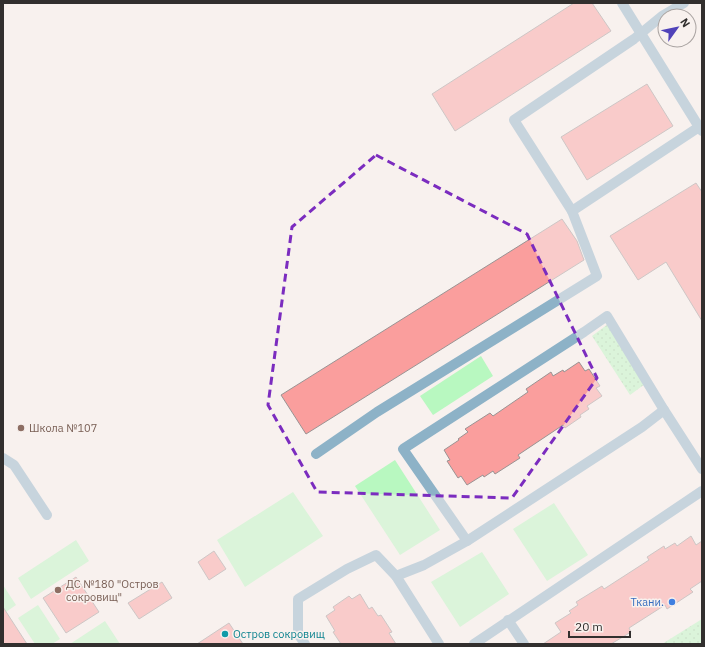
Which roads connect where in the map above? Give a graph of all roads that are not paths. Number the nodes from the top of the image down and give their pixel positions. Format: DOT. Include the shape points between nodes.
graph roads {
  1 [pos="622,3"];
  2 [pos="684,3"];
  3 [pos="641,34"];
  4 [pos="701,128"];
  5 [pos="572,211"];
  6 [pos="664,410"];
  7 [pos="316,454"];
  8 [pos="3,458"];
  9 [pos="702,470"];
  10 [pos="702,491"];
  11 [pos="47,515"];
  12 [pos="467,541"];
  13 [pos="396,576"];
  14 [pos="508,620"];
  15 [pos="305,644"];
  16 [pos="439,644"];
  17 [pos="474,644"];
  18 [pos="524,644"];
  1 -- 3 [label="lane"];
  2 -- 3 [label="lane" via="662,16"];
  3 -- 4 [label="lane"];
  3 -- 5 [label="lane" via="514,120"];
  4 -- 5 [label="lane"];
  5 -- 7 [label="lane" via="597,276 384,408"];
  6 -- 9 [label="lane"];
  6 -- 12 [label="lane"];
  6 -- 12 [label="lane" via="607,316 403,449"];
  8 -- 11 [label="lane" via="14,465"];
  10 -- 14 [label="lane"];
  12 -- 13 [label="lane" via="424,565"];
  13 -- 15 [label="lane" via="376,555 348,568 298,599 298,634"];
  13 -- 16 [label="lane"];
  14 -- 17 [label="lane"];
  14 -- 18 [label="lane"];
}
